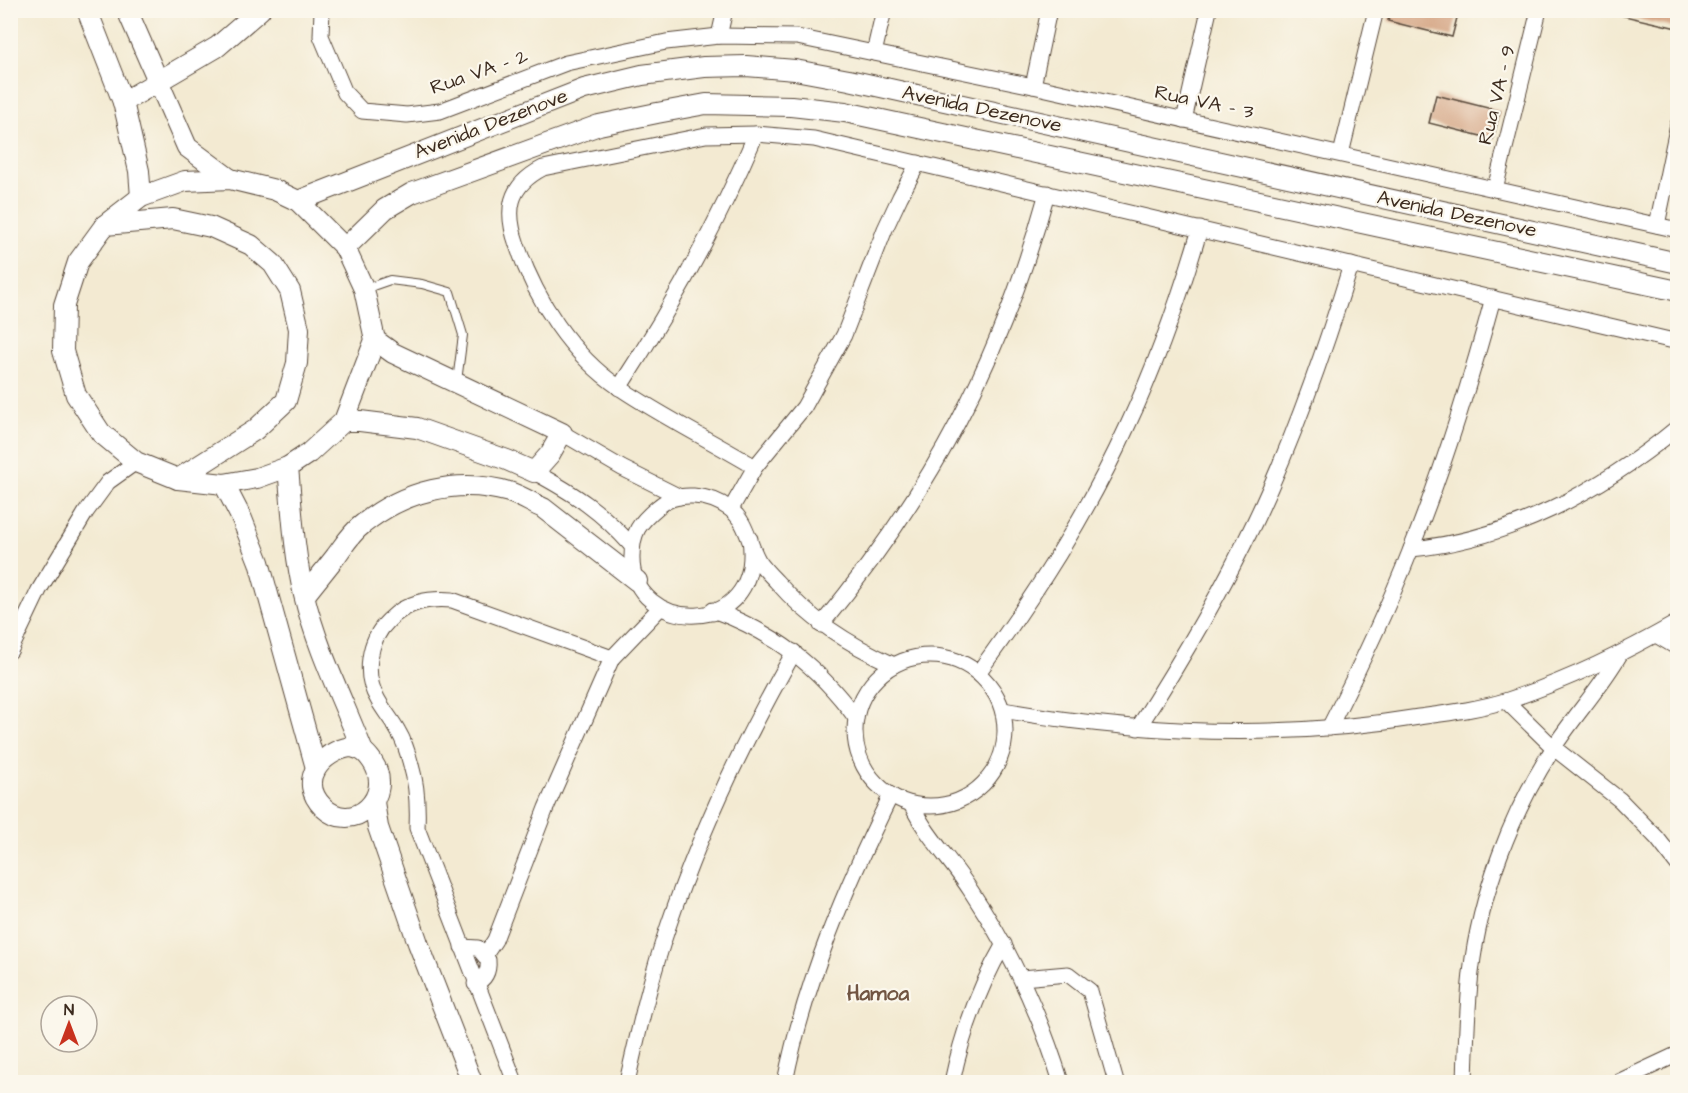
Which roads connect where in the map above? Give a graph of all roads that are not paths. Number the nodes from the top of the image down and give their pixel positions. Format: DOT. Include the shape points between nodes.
graph roads {
  1 [pos="87,10"];
  2 [pos="127,10"];
  3 [pos="260,10"];
  4 [pos="322,10"];
  5 [pos="724,10"];
  6 [pos="884,10"];
  7 [pos="1049,10"];
  8 [pos="1209,10"];
  9 [pos="1376,10"];
  10 [pos="1539,10"];
  11 [pos="719,36"];
  12 [pos="874,53"];
  13 [pos="157,83"];
  14 [pos="1033,86"];
  15 [pos="123,102"];
  16 [pos="1184,120"];
  17 [pos="1677,124"];
  18 [pos="756,134"];
  19 [pos="1341,154"];
  20 [pos="918,163"];
  21 [pos="230,179"];
  22 [pos="1496,189"];
  23 [pos="1047,194"];
  24 [pos="141,197"];
  25 [pos="298,201"];
  26 [pos="105,225"];
  27 [pos="1657,225"];
  28 [pos="1200,229"];
  29 [pos="1677,230"];
  30 [pos="345,248"];
  31 [pos="1677,263"];
  32 [pos="1351,265"];
  33 [pos="364,289"];
  34 [pos="1677,291"];
  35 [pos="1493,298"];
  36 [pos="375,340"];
  37 [pos="1677,342"];
  38 [pos="457,382"];
  39 [pos="620,388"];
  40 [pos="344,421"];
  41 [pos="1677,427"];
  42 [pos="561,433"];
  43 [pos="136,462"];
  44 [pos="755,466"];
  45 [pos="288,467"];
  46 [pos="534,472"];
  47 [pos="178,479"];
  48 [pos="224,484"];
  49 [pos="680,497"];
  50 [pos="731,510"];
  51 [pos="750,539"];
  52 [pos="632,546"];
  53 [pos="1411,549"];
  54 [pos="637,581"];
  55 [pos="304,596"];
  56 [pos="660,608"];
  57 [pos="713,613"];
  58 [pos="1677,622"];
  59 [pos="821,625"];
  60 [pos="1656,635"];
  61 [pos="1677,648"];
  62 [pos="10,651"];
  63 [pos="794,652"];
  64 [pos="1620,654"];
  65 [pos="612,658"];
  66 [pos="894,665"];
  67 [pos="978,673"];
  68 [pos="1506,701"];
  69 [pos="1003,710"];
  70 [pos="856,718"];
  71 [pos="1138,728"];
  72 [pos="1329,728"];
  73 [pos="1554,748"];
  74 [pos="362,749"];
  75 [pos="316,768"];
  76 [pos="891,795"];
  77 [pos="374,802"];
  78 [pos="912,804"];
  79 [pos="1677,865"];
  80 [pos="1004,944"];
  81 [pos="462,947"];
  82 [pos="485,955"];
  83 [pos="1022,978"];
  84 [pos="475,984"];
  85 [pos="1677,1054"];
  86 [pos="472,1083"];
  87 [pos="515,1083"];
  88 [pos="627,1083"];
  89 [pos="785,1083"];
  90 [pos="952,1083"];
  91 [pos="1060,1083"];
  92 [pos="1116,1083"];
  93 [pos="1465,1083"];
  94 [pos="1618,1083"];
  1 -- 15 [label="street"];
  2 -- 13 [label="street"];
  3 -- 13 [label="street" via="217,47"];
  4 -- 11 [label="street, Rua VA - 2" via="321,36 345,93 362,111 407,115 440,111 566,63 666,42"];
  5 -- 11 [label="street"];
  6 -- 12 [label="street"];
  7 -- 14 [label="street"];
  8 -- 16 [label="street"];
  9 -- 19 [label="street"];
  10 -- 22 [label="street, Rua VA - 9"];
  11 -- 12 [label="street, Rua VA - 3" via="797,38"];
  12 -- 14 [label="street, Rua VA - 3"];
  13 -- 15 [label="street"];
  13 -- 21 [label="street" via="187,147"];
  14 -- 16 [label="street, Rua VA - 3"];
  15 -- 24 [label="street"];
  16 -- 19 [label="street, Rua VA - 3"];
  17 -- 27 [label="street"];
  18 -- 20 [label="street" via="814,139"];
  18 -- 39 [label="street" via="701,252"];
  18 -- 39 [label="street" via="706,135 543,168 527,178 515,194 509,219 534,287 572,343"];
  19 -- 22 [label="street, Rua VA - 3"];
  20 -- 23 [label="street"];
  20 -- 44 [label="street" via="885,229 844,335 804,407"];
  21 -- 24 [label="street" via="185,181"];
  21 -- 25 [label="street" via="275,190"];
  22 -- 27 [label="street, Rua VA - 3"];
  23 -- 28 [label="street"];
  23 -- 59 [label="street" via="1007,318 951,439 891,535"];
  24 -- 26 [label="street"];
  25 -- 30 [label="street"];
  25 -- 31 [label="street, Avenida Dezenove" via="584,88 642,75 746,66 849,80"];
  26 -- 43 [label="street" via="78,262 64,305 63,351 76,394 100,433"];
  26 -- 47 [label="street" via="173,219 211,227 251,245 273,264 290,291 299,329 297,363 286,401 255,430"];
  27 -- 29 [label="street, Rua VA - 3"];
  28 -- 32 [label="street"];
  28 -- 67 [label="street" via="1164,339 1105,473 1056,560"];
  30 -- 33 [label="street"];
  30 -- 34 [label="street, Avenida Dezenove" via="385,209 412,193 599,125 706,104 790,106 845,112"];
  32 -- 35 [label="street"];
  32 -- 71 [label="street" via="1303,407 1255,521 1200,627"];
  33 -- 36 [label="street"];
  33 -- 38 [label="lane" via="390,280 450,292 464,335"];
  35 -- 37 [label="street"];
  35 -- 53 [label="street" via="1456,425"];
  36 -- 38 [label="street"];
  36 -- 40 [label="street"];
  38 -- 42 [label="street"];
  39 -- 44 [label="street"];
  40 -- 45 [label="street"];
  40 -- 46 [label="street" via="417,428"];
  41 -- 53 [label="street" via="1609,478 1555,507 1471,539"];
  42 -- 46 [label="street"];
  42 -- 49 [label="street"];
  43 -- 47 [label="street"];
  43 -- 62 [label="street" via="108,482 86,512 39,590"];
  44 -- 50 [label="street"];
  45 -- 48 [label="street"];
  45 -- 55 [label="street" via="295,549"];
  46 -- 52 [label="street" via="584,501 611,522"];
  47 -- 48 [label="street"];
  48 -- 75 [label="street" via="259,562"];
  49 -- 50 [label="street" via="715,500"];
  49 -- 52 [label="street" via="663,503 642,520"];
  50 -- 51 [label="street"];
  51 -- 57 [label="street" via="750,575 729,604"];
  51 -- 59 [label="street" via="758,560"];
  52 -- 54 [label="street"];
  53 -- 72 [label="street"];
  54 -- 55 [label="street" via="526,499 510,492 453,487 416,493 361,525"];
  54 -- 56 [label="street"];
  55 -- 74 [label="street" via="321,650"];
  56 -- 57 [label="street" via="677,615"];
  56 -- 65 [label="street"];
  57 -- 63 [label="street" via="756,628"];
  58 -- 60 [label="street"];
  59 -- 66 [label="street"];
  60 -- 61 [label="street"];
  60 -- 64 [label="street"];
  63 -- 70 [label="street" via="828,683"];
  63 -- 88 [label="street" via="745,741 703,832 652,978"];
  64 -- 68 [label="street"];
  64 -- 73 [label="street"];
  65 -- 81 [label="street" via="440,599 406,607 387,622 375,640 369,670 373,691 406,748 415,781 417,828"];
  65 -- 82 [label="street" via="546,808 495,940"];
  66 -- 67 [label="street" via="915,657 937,656"];
  66 -- 70 [label="street" via="876,679 863,697"];
  67 -- 69 [label="street"];
  68 -- 72 [label="street" via="1405,720"];
  68 -- 73 [label="street"];
  69 -- 71 [label="street"];
  69 -- 78 [label="street" via="1004,744 992,775 976,791 956,801 934,806"];
  70 -- 76 [label="street" via="855,741 861,762 873,781"];
  71 -- 72 [label="street" via="1202,732"];
  73 -- 79 [label="street" via="1620,800"];
  73 -- 93 [label="street" via="1515,819 1482,910 1469,991"];
  74 -- 75 [label="street" via="337,749"];
  74 -- 77 [label="street" via="379,774"];
  75 -- 77 [label="street" via="312,787 329,812 348,816 367,810"];
  76 -- 78 [label="street"];
  76 -- 89 [label="street" via="828,937"];
  77 -- 86 [label="street" via="378,827 418,943"];
  78 -- 80 [label="street" via="928,835 969,887"];
  80 -- 83 [label="street"];
  80 -- 90 [label="street" via="977,997"];
  81 -- 82 [label="street" via="478,948"];
  81 -- 84 [label="street"];
  82 -- 84 [label="street" via="488,972"];
  83 -- 91 [label="street"];
  83 -- 92 [label="street" via="1068,974 1090,991"];
  84 -- 87 [label="street"];
  85 -- 94 [label="street"];
}
